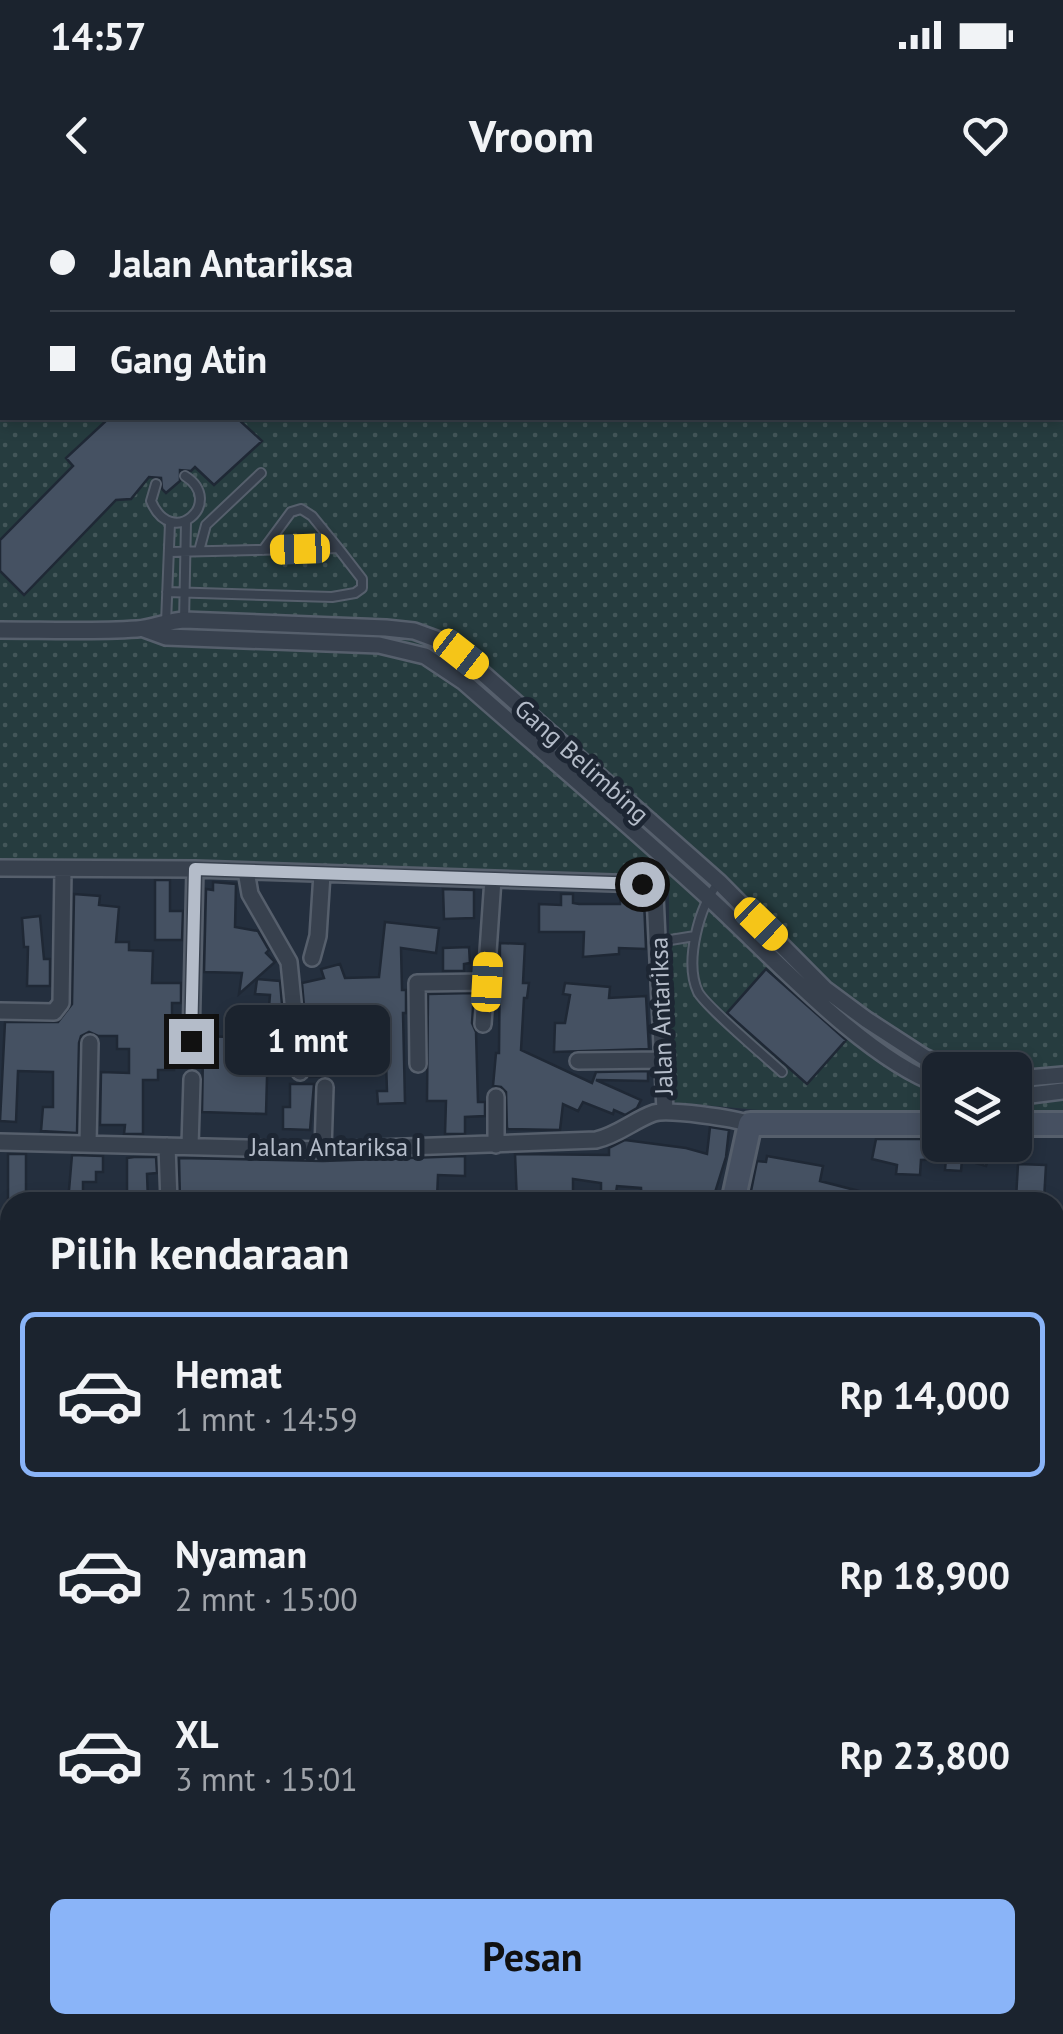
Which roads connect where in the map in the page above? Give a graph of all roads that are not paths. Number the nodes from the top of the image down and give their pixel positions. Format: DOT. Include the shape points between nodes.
graph roads {
  1 [pos="260,473"];
  2 [pos="185,476"];
  3 [pos="156,484"];
  4 [pos="186,522"];
  5 [pos="170,523"];
  6 [pos="338,548"];
  7 [pos="263,550"];
  8 [pos="199,551"];
  9 [pos="169,552"];
  10 [pos="186,552"];
  11 [pos="185,591"];
  12 [pos="168,592"];
  13 [pos="175,629"];
  14 [pos="0,630"];
  15 [pos="436,639"];
  16 [pos="425,656"];
  17 [pos="0,868"];
  18 [pos="63,869"];
  19 [pos="195,869"];
  20 [pos="246,871"];
  21 [pos="322,874"];
  22 [pos="493,879"];
  23 [pos="718,882"];
  24 [pos="707,896"];
  25 [pos="695,936"];
  26 [pos="658,942"];
  27 [pos="312,958"];
  28 [pos="487,982"];
  29 [pos="0,1011"];
  30 [pos="483,1024"];
  31 [pos="191,1041"];
  32 [pos="90,1043"];
  33 [pos="922,1056"];
  34 [pos="578,1060"];
  35 [pos="663,1060"];
  36 [pos="418,1064"];
  37 [pos="300,1072"];
  38 [pos="782,1072"];
  39 [pos="1063,1074"];
  40 [pos="1032,1077"];
  41 [pos="192,1079"];
  42 [pos="922,1080"];
  43 [pos="326,1087"];
  44 [pos="1063,1092"];
  45 [pos="1032,1095"];
  46 [pos="496,1096"];
  47 [pos="665,1111"];
  48 [pos="750,1124"];
  49 [pos="922,1124"];
  50 [pos="1032,1124"];
  51 [pos="1063,1124"];
  52 [pos="0,1142"];
  53 [pos="88,1144"];
  54 [pos="496,1145"];
  55 [pos="168,1146"];
  56 [pos="190,1146"];
  57 [pos="323,1150"];
  58 [pos="169,1192"];
  59 [pos="735,1192"];
  1 -- 8 [label="lane" via="206,524"];
  2 -- 4 [label="lane" via="201,496"];
  3 -- 5 [label="lane" via="150,501 156,516"];
  4 -- 5 [label="lane"];
  4 -- 10 [label="lane"];
  5 -- 9 [label="lane"];
  6 -- 7 [label="lane"];
  6 -- 7 [label="lane" via="301,510 291,512"];
  6 -- 11 [label="lane" via="362,579 355,594"];
  7 -- 8 [label="lane"];
  8 -- 10 [label="lane"];
  9 -- 10 [label="lane"];
  9 -- 12 [label="lane"];
  10 -- 11 [label="lane"];
  11 -- 12 [label="lane"];
  11 -- 13 [label="lane"];
  12 -- 13 [label="lane"];
  13 -- 14 [label="street, Gang Belimbing"];
  13 -- 15 [label="street, Gang Belimbing" via="386,628"];
  13 -- 16 [label="street, Gang Belimbing" via="380,645"];
  15 -- 16 [label="street"];
  15 -- 23 [label="street, Gang Belimbing" via="487,674"];
  16 -- 24 [label="street, Gang Belimbing" via="464,682"];
  17 -- 18 [label="street, Jalan Antariksa"];
  18 -- 19 [label="street, Jalan Antariksa"];
  18 -- 29 [label="street" via="61,1003 54,1012"];
  19 -- 20 [label="street, Jalan Antariksa"];
  19 -- 31 [label="street"];
  20 -- 21 [label="street, Jalan Antariksa"];
  20 -- 37 [label="street" via="250,894 288,962"];
  21 -- 22 [label="street, Jalan Antariksa"];
  21 -- 27 [label="street"];
  22 -- 26 [label="street, Jalan Antariksa" via="642,884 655,895"];
  22 -- 28 [label="street"];
  23 -- 24 [label="lane"];
  23 -- 33 [label="street, Gang Belimbing" via="825,988"];
  24 -- 25 [label="lane"];
  24 -- 42 [label="street, Gang Belimbing" via="850,1029"];
  25 -- 26 [label="lane"];
  25 -- 38 [label="lane" via="699,994"];
  26 -- 35 [label="street, Jalan Antariksa"];
  28 -- 30 [label="street"];
  28 -- 36 [label="street" via="417,982"];
  32 -- 53 [label="street"];
  34 -- 35 [label="street"];
  35 -- 47 [label="street, Jalan Antariksa"];
  39 -- 40 [label="street"];
  41 -- 56 [label="street"];
  43 -- 57 [label="street"];
  44 -- 45 [label="street"];
  46 -- 54 [label="street"];
  47 -- 48 [label="street, Jalan Antariksa"];
  47 -- 54 [label="street, Jalan Antariksa I" via="611,1137"];
  48 -- 49 [label="street"];
  48 -- 59 [label="street"];
  50 -- 51 [label="street"];
  52 -- 53 [label="street, Jalan Antariksa I"];
  53 -- 55 [label="street, Jalan Antariksa I"];
  54 -- 57 [label="street, Jalan Antariksa I"];
  55 -- 56 [label="street, Jalan Antariksa I"];
  55 -- 58 [label="street"];
  56 -- 57 [label="street, Jalan Antariksa I"];
}
